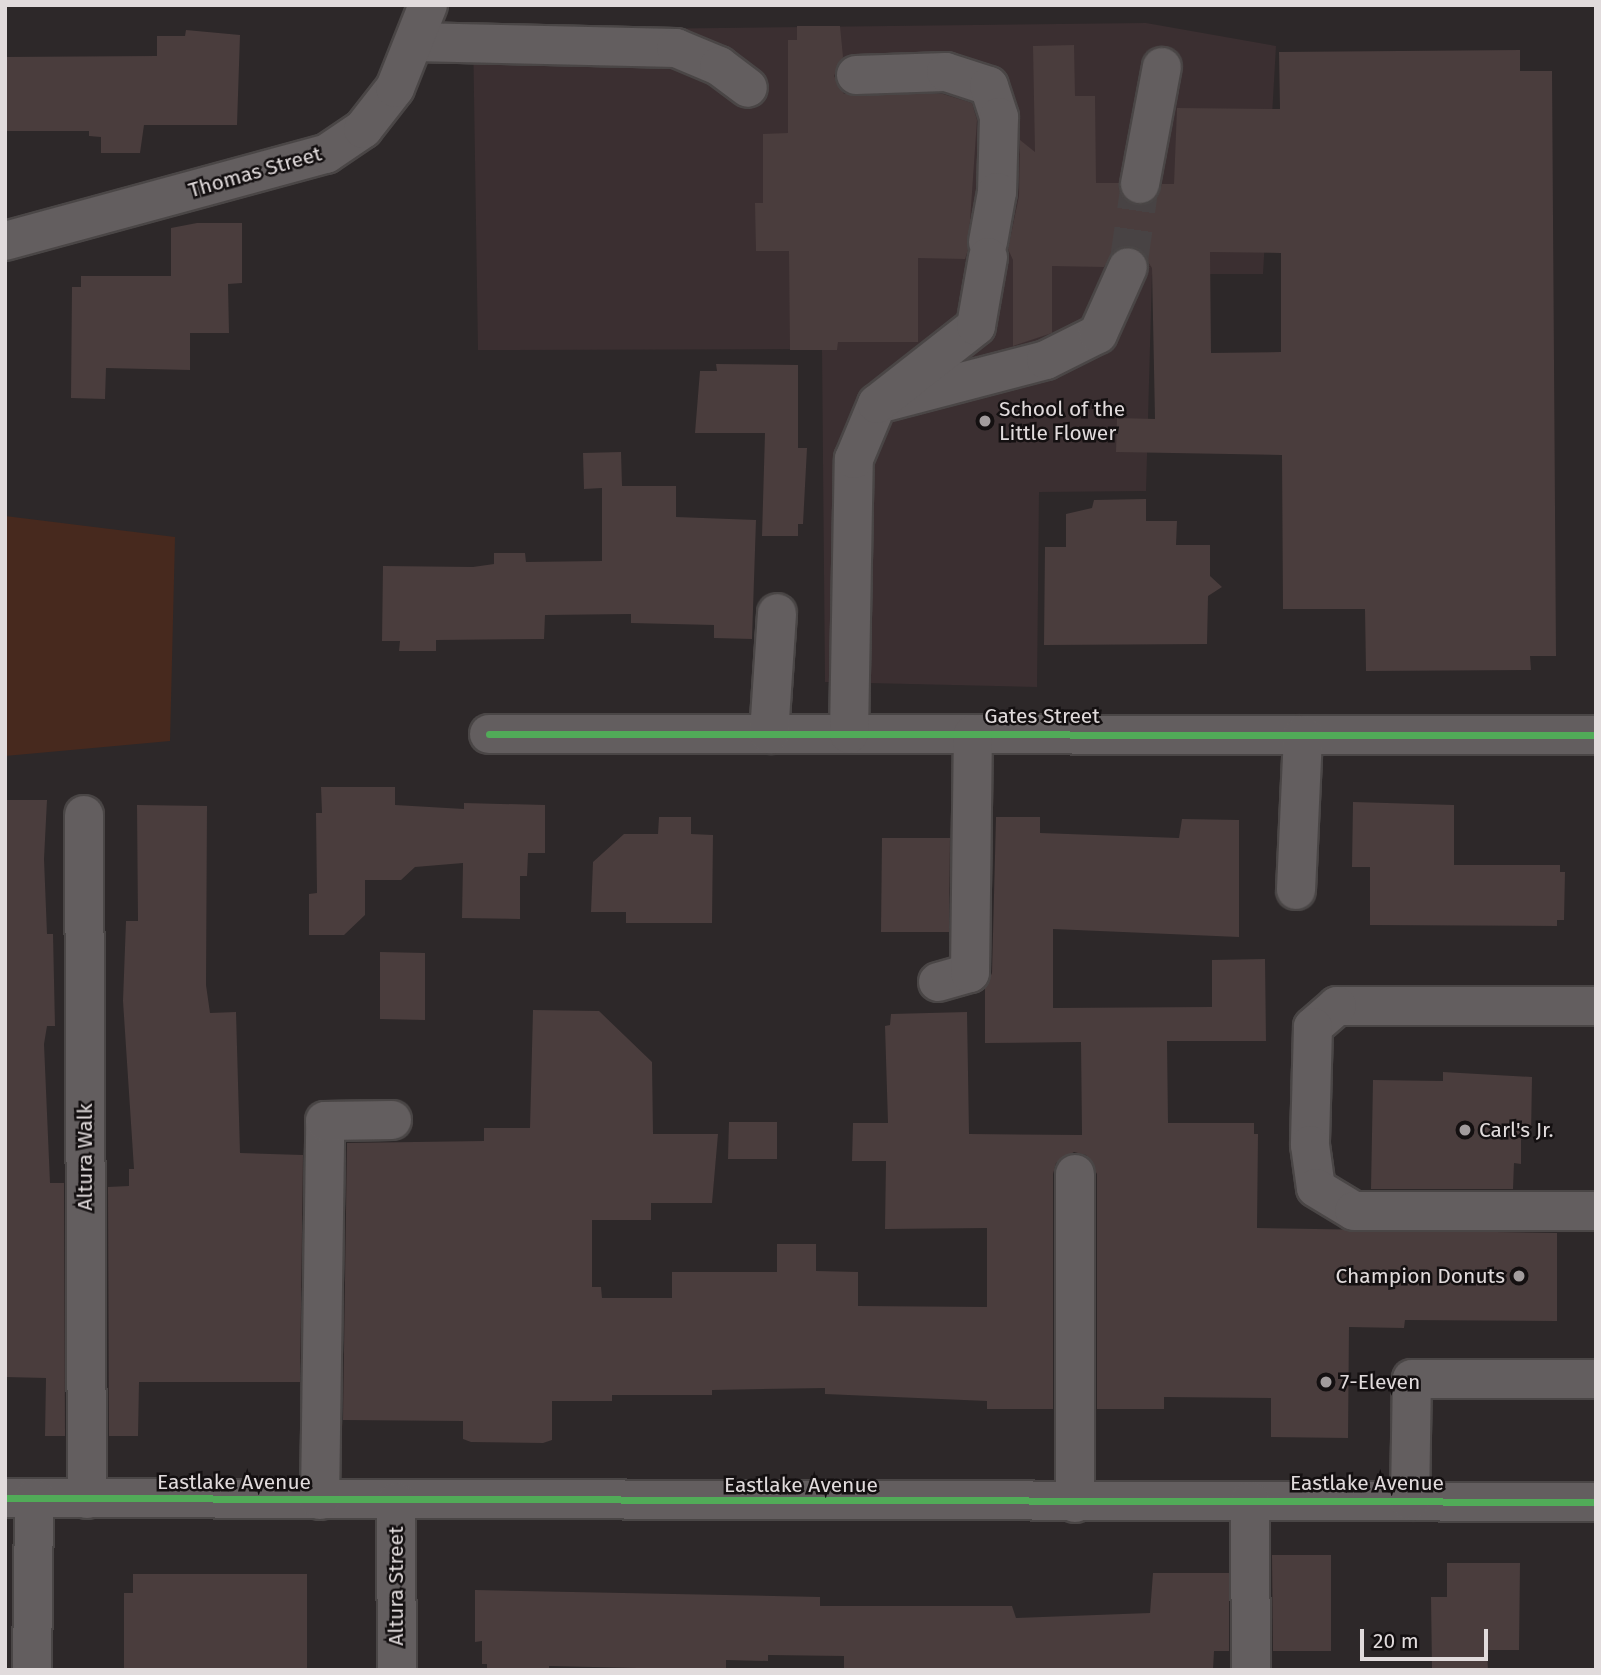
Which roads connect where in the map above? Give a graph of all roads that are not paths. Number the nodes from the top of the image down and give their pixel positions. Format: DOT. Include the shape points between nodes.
graph roads {
  1 [pos="428,5"];
  2 [pos="414,43"];
  3 [pos="1162,67"];
  4 [pos="856,75"];
  5 [pos="748,88"];
  6 [pos="1140,184"];
  7 [pos="5,240"];
  8 [pos="1128,267"];
  9 [pos="877,404"];
  10 [pos="777,614"];
  11 [pos="489,734"];
  12 [pos="769,734"];
  13 [pos="849,734"];
  14 [pos="973,734"];
  15 [pos="1303,735"];
  16 [pos="1596,735"];
  17 [pos="84,815"];
  18 [pos="1296,890"];
  19 [pos="938,982"];
  20 [pos="1596,1006"];
  21 [pos="392,1120"];
  22 [pos="1075,1174"];
  23 [pos="1596,1211"];
  24 [pos="1596,1379"];
  25 [pos="20,1498"];
  26 [pos="87,1499"];
  27 [pos="320,1500"];
  28 [pos="1410,1500"];
  29 [pos="1250,1501"];
  30 [pos="396,1502"];
  31 [pos="1596,1502"];
  32 [pos="1075,1503"];
  33 [pos="32,1670"];
  34 [pos="397,1670"];
  35 [pos="1251,1670"];
  1 -- 2 [label="street, Thomas Street"];
  2 -- 5 [label="street" via="676,48 719,66"];
  2 -- 7 [label="street, Thomas Street" via="394,88 363,129 326,154"];
  3 -- 6 [label="street"];
  4 -- 9 [label="street" via="946,72 989,86 999,117 997,192 976,326"];
  8 -- 9 [label="street" via="1098,334 1046,360"];
  9 -- 13 [label="street" via="854,459"];
  10 -- 12 [label="street"];
  11 -- 12 [label="street, Gates Street"];
  12 -- 13 [label="street, Gates Street"];
  13 -- 14 [label="street, Gates Street"];
  14 -- 15 [label="street, Gates Street"];
  14 -- 19 [label="street" via="970,973"];
  15 -- 16 [label="street, Gates Street"];
  15 -- 18 [label="street"];
  17 -- 26 [label="street, Altura Walk"];
  20 -- 23 [label="street" via="1337,1006 1313,1027 1310,1145 1316,1188 1354,1211"];
  21 -- 27 [label="street" via="325,1121"];
  22 -- 32 [label="street"];
  24 -- 28 [label="street" via="1412,1379"];
  25 -- 26 [label="street, Eastlake Avenue"];
  25 -- 33 [label="street"];
  26 -- 27 [label="street, Eastlake Avenue"];
  27 -- 30 [label="street, Eastlake Avenue"];
  28 -- 29 [label="street, Eastlake Avenue"];
  28 -- 31 [label="street, Eastlake Avenue"];
  29 -- 32 [label="street, Eastlake Avenue"];
  29 -- 35 [label="street"];
  30 -- 32 [label="street, Eastlake Avenue"];
  30 -- 34 [label="street, Altura Street"];
}
